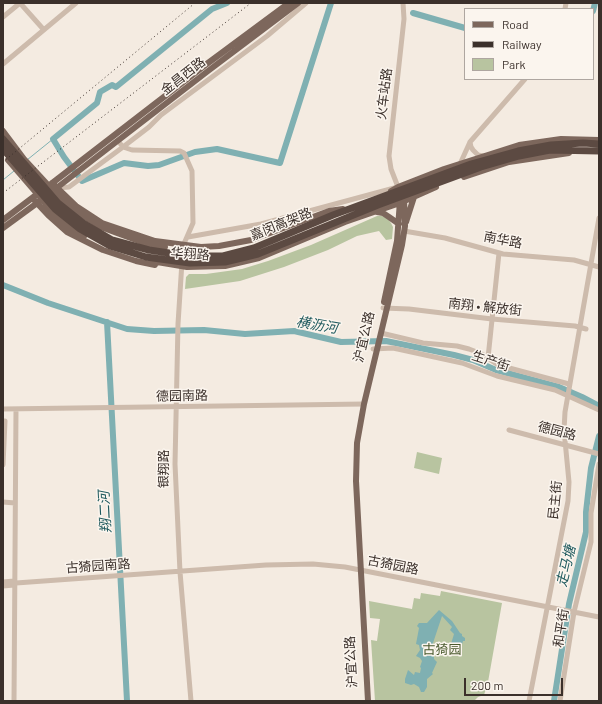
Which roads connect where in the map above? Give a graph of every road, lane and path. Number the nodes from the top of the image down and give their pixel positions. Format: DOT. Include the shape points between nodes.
graph roads {
  1 [pos="20,3"];
  2 [pos="76,3"];
  3 [pos="289,3"];
  4 [pos="298,3"];
  5 [pos="306,3"];
  6 [pos="403,3"];
  7 [pos="3,17"];
  8 [pos="44,30"];
  9 [pos="3,64"];
  10 [pos="524,80"];
  11 [pos="3,131"];
  12 [pos="3,139"];
  13 [pos="599,140"];
  14 [pos="118,141"];
  15 [pos="470,142"];
  16 [pos="599,144"];
  17 [pos="124,147"];
  18 [pos="3,149"];
  19 [pos="599,152"];
  20 [pos="3,154"];
  21 [pos="484,156"];
  22 [pos="460,164"];
  23 [pos="84,172"];
  24 [pos="52,183"];
  25 [pos="405,185"];
  26 [pos="398,187"];
  27 [pos="57,188"];
  28 [pos="414,197"];
  29 [pos="35,200"];
  30 [pos="402,202"];
  31 [pos="340,210"];
  32 [pos="375,212"];
  33 [pos="599,218"];
  34 [pos="3,220"];
  35 [pos="345,222"];
  36 [pos="403,227"];
  37 [pos="3,228"];
  38 [pos="188,237"];
  39 [pos="183,246"];
  40 [pos="499,252"];
  41 [pos="591,265"];
  42 [pos="599,267"];
  43 [pos="182,270"];
  44 [pos="385,308"];
  45 [pos="492,319"];
  46 [pos="580,327"];
  47 [pos="586,329"];
  48 [pos="379,335"];
  49 [pos="375,347"];
  50 [pos="488,358"];
  51 [pos="569,384"];
  52 [pos="568,395"];
  53 [pos="362,404"];
  54 [pos="176,407"];
  55 [pos="3,409"];
  56 [pos="16,409"];
  57 [pos="599,410"];
  58 [pos="3,421"];
  59 [pos="509,430"];
  60 [pos="566,445"];
  61 [pos="596,453"];
  62 [pos="3,463"];
  63 [pos="599,464"];
  64 [pos="3,502"];
  65 [pos="15,503"];
  66 [pos="359,570"];
  67 [pos="180,572"];
  68 [pos="3,582"];
  69 [pos="15,583"];
  70 [pos="3,586"];
  71 [pos="548,607"];
  72 [pos="573,612"];
  73 [pos="599,617"];
  74 [pos="14,701"];
  75 [pos="191,701"];
  76 [pos="364,701"];
  77 [pos="368,701"];
  78 [pos="529,701"];
  79 [pos="560,701"];
  1 -- 7 [label="street"];
  1 -- 8 [label="street"];
  2 -- 8 [label="street"];
  3 -- 24 [label="main road, 金昌西路"];
  4 -- 14 [label="main road, 金昌西路"];
  5 -- 17 [label="street" via="267,36 161,115"];
  6 -- 26 [label="street, 火车站路" via="404,15 389,156"];
  8 -- 9 [label="street"];
  10 -- 15 [label="street"];
  11 -- 31 [label="main road, 华翔路" via="24,159 60,198 80,214 101,227 150,245 192,251 224,249 252,243"];
  12 -- 16 [label="highway, 嘉闵高架路" via="58,203 83,223 112,240 149,250 189,256 223,256 254,248 333,215 472,164 518,151 584,143"];
  13 -- 21 [label="main road" via="561,139 519,145"];
  14 -- 17 [label="street"];
  14 -- 23 [label="main road, 金昌西路"];
  15 -- 21 [label="street" via="470,147 478,155"];
  15 -- 22 [label="street"];
  17 -- 23 [label="street"];
  17 -- 38 [label="street, 银翔路" via="132,150 173,150 184,153 192,171 193,223"];
  18 -- 19 [label="highway, 嘉闵高架路" via="55,209 80,229 110,246 146,257 190,263 225,262 258,254 378,205 519,156 550,150"];
  19 -- 28 [label="main road" via="570,152 509,162 443,184"];
  20 -- 35 [label="main road, 华翔路" via="52,211 72,229 108,248 144,260 187,267 225,266 259,258"];
  21 -- 22 [label="main road"];
  22 -- 25 [label="main road"];
  23 -- 27 [label="main road, 金昌西路"];
  24 -- 27 [label="main road"];
  24 -- 29 [label="main road"];
  25 -- 26 [label="main road"];
  25 -- 30 [label="main road"];
  26 -- 30 [label="main road, 沪宜公路"];
  26 -- 31 [label="main road"];
  26 -- 38 [label="street" via="261,224"];
  27 -- 29 [label="main road"];
  27 -- 39 [label="main road" via="76,206 102,223 155,242"];
  28 -- 30 [label="main road"];
  28 -- 36 [label="main road"];
  29 -- 34 [label="main road"];
  29 -- 37 [label="main road"];
  29 -- 43 [label="main road" via="48,216 67,232 103,250 136,261"];
  30 -- 32 [label="main road, 华翔路"];
  30 -- 36 [label="main road, 沪宜公路"];
  31 -- 39 [label="main road" via="329,211 251,240 219,246"];
  32 -- 35 [label="main road, 华翔路"];
  32 -- 36 [label="main road" via="383,213"];
  33 -- 41 [label="street"];
  35 -- 43 [label="main road" via="340,228 259,261 203,271"];
  36 -- 40 [label="street, 南华路"];
  36 -- 44 [label="main road, 沪宜公路"];
  38 -- 39 [label="street, 银翔路"];
  39 -- 43 [label="street, 银翔路"];
  40 -- 41 [label="street, 南华路" via="574,260"];
  40 -- 45 [label="street"];
  41 -- 42 [label="street, 南华路"];
  41 -- 46 [label="street"];
  43 -- 54 [label="street, 银翔路"];
  44 -- 45 [label="street, 南翔 • 解放街"];
  44 -- 48 [label="main road, 沪宜公路"];
  45 -- 46 [label="street, 南翔 • 解放街"];
  45 -- 50 [label="street"];
  46 -- 47 [label="street, 南翔 • 解放街"];
  46 -- 51 [label="street"];
  48 -- 49 [label="main road, 沪宜公路"];
  48 -- 50 [label="street" via="463,348"];
  49 -- 52 [label="street, 生产街" via="393,348 462,363 497,376"];
  49 -- 53 [label="main road, 沪宜公路"];
  50 -- 51 [label="street" via="498,365"];
  51 -- 52 [label="street, 民主街"];
  52 -- 57 [label="street, 生产街"];
  52 -- 60 [label="street, 民主街" via="564,421"];
  53 -- 54 [label="street, 德园南路"];
  53 -- 66 [label="main road, 沪宜公路" via="354,437 352,463"];
  54 -- 56 [label="street, 德园南路"];
  54 -- 67 [label="street, 银翔路" via="175,464"];
  55 -- 56 [label="street, 德园南路"];
  56 -- 65 [label="street"];
  58 -- 62 [label="street"];
  59 -- 60 [label="street, 德园路"];
  60 -- 61 [label="street, 德园路"];
  60 -- 71 [label="street, 民主街" via="568,501"];
  63 -- 72 [label="street, 和平街" via="591,513 591,542"];
  64 -- 65 [label="street"];
  65 -- 69 [label="street"];
  66 -- 67 [label="street, 古猗园路" via="303,564"];
  66 -- 71 [label="street, 古猗园路"];
  66 -- 76 [label="main road, 沪宜公路"];
  66 -- 77 [label="main road, 沪宜公路"];
  67 -- 69 [label="street, 古猗园南路"];
  67 -- 75 [label="street, 银翔路"];
  68 -- 69 [label="street, 古猗园南路"];
  69 -- 70 [label="street, 古猗园南路"];
  69 -- 74 [label="street"];
  71 -- 72 [label="street, 古猗园路"];
  71 -- 78 [label="street, 民主街"];
  72 -- 73 [label="street, 古猗园路"];
  72 -- 79 [label="street, 和平街"];
}
